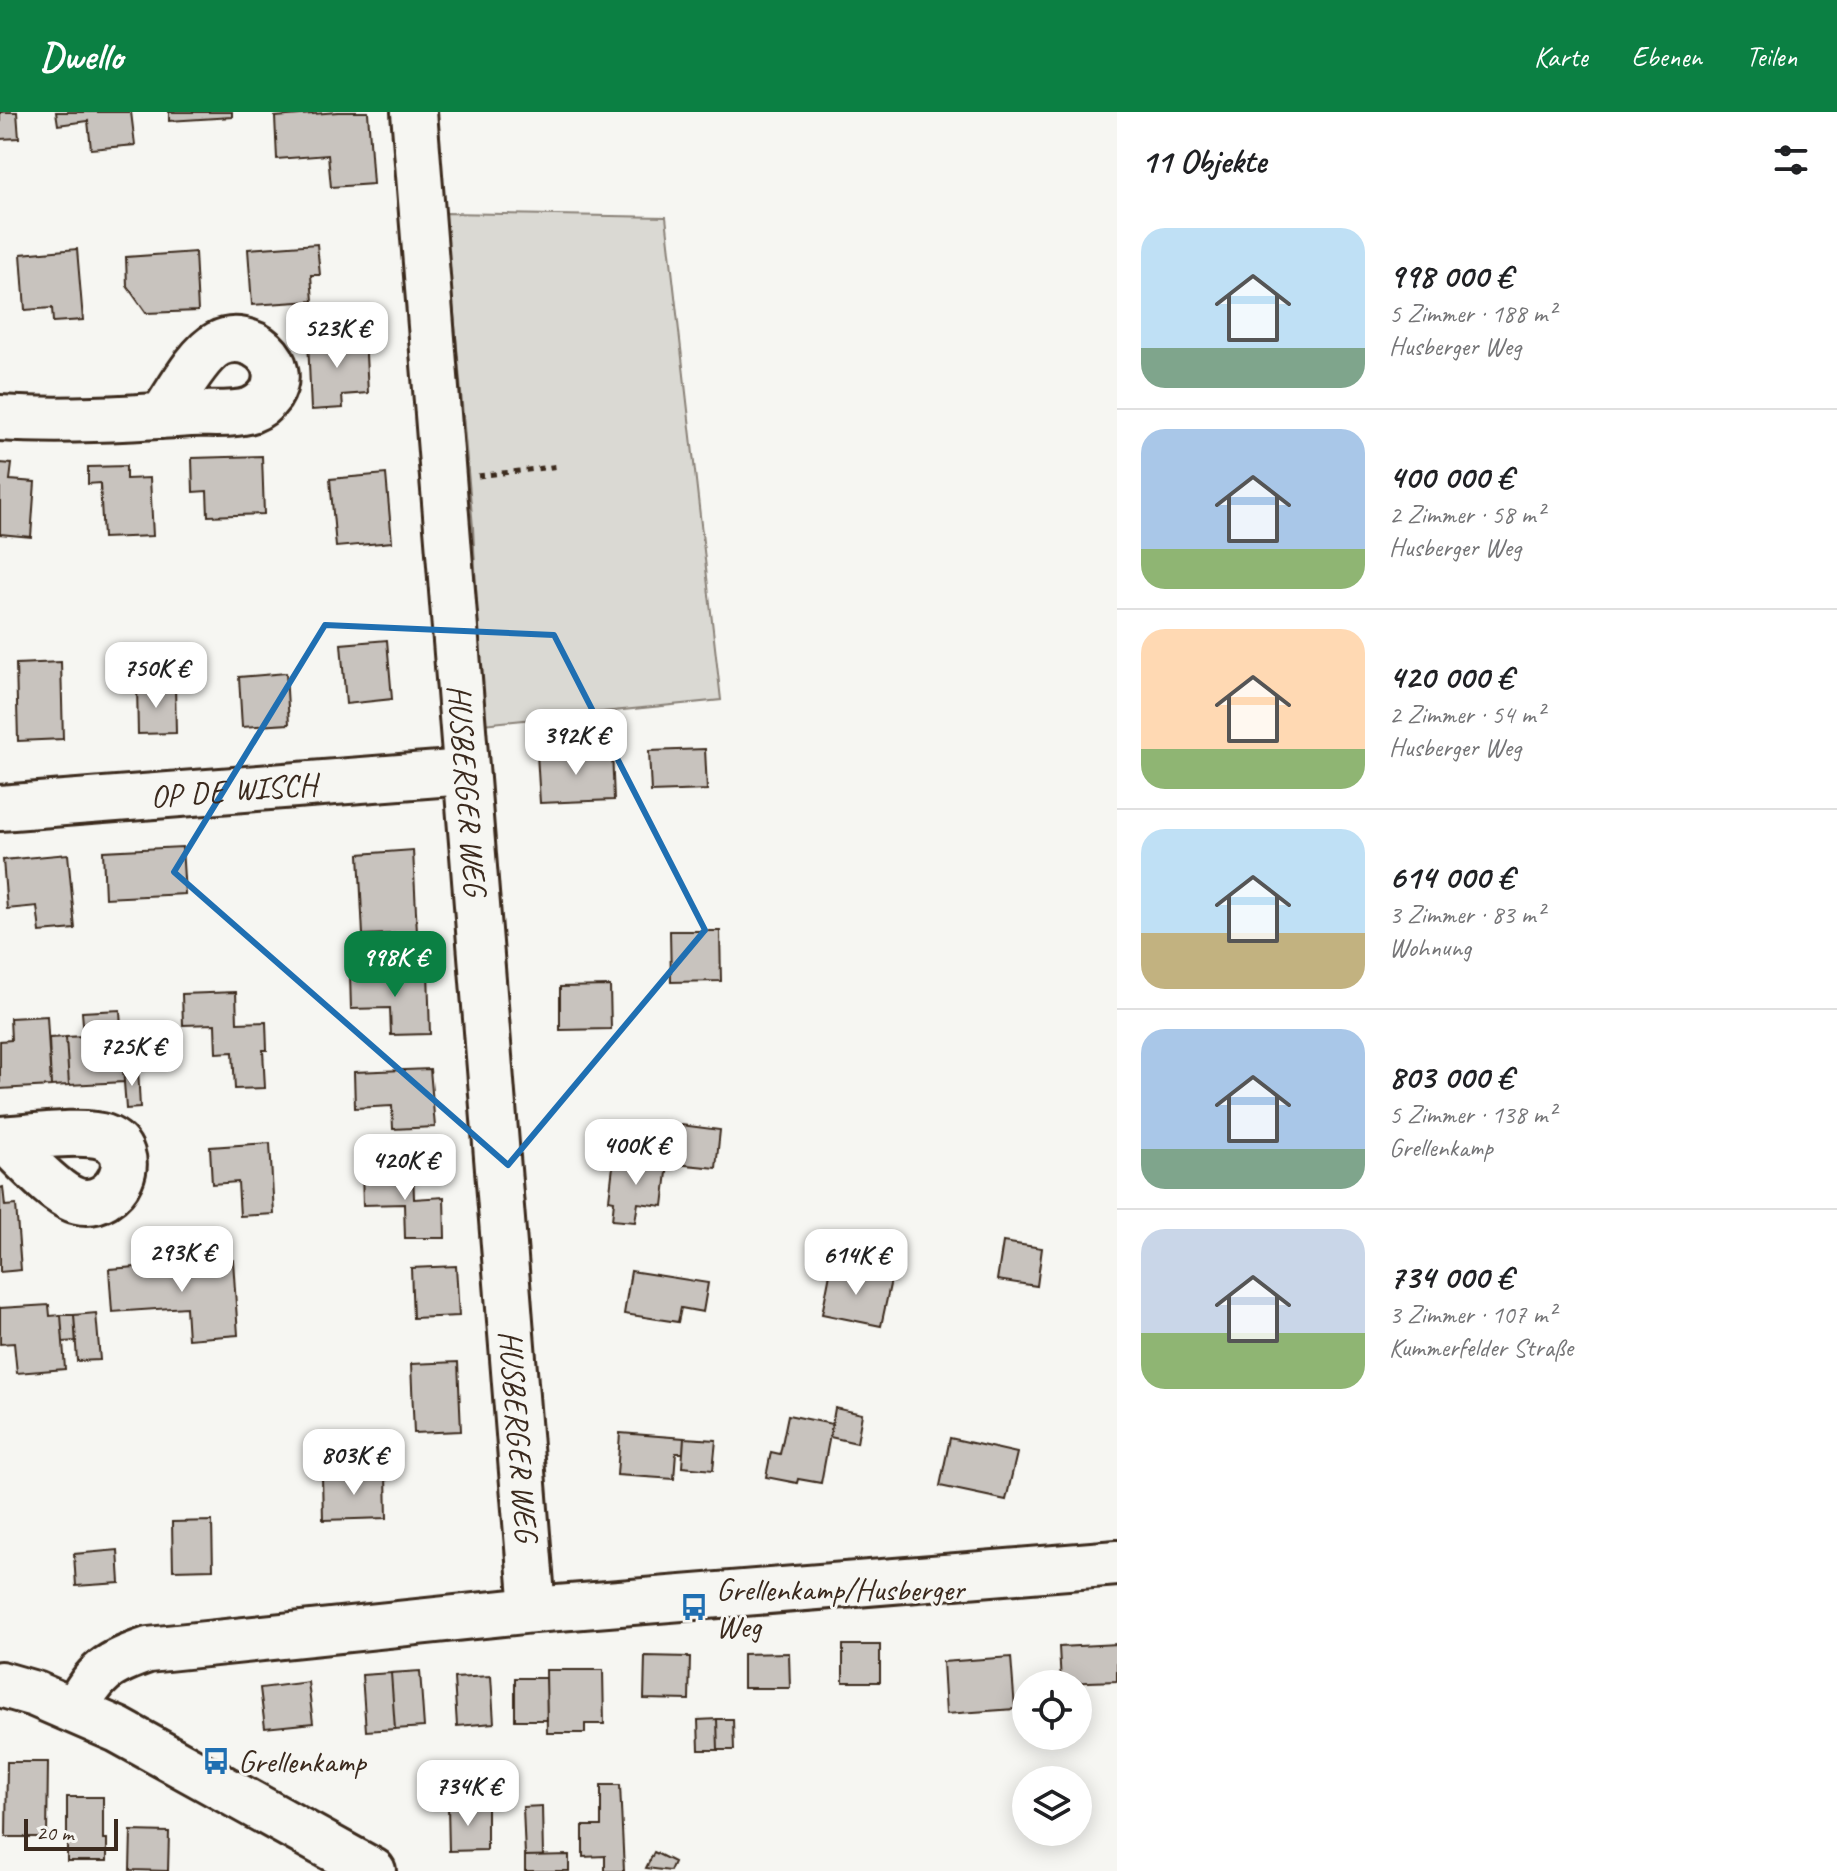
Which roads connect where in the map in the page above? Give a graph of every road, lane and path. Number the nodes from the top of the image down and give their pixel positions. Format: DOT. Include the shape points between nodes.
graph roads {
  1 [pos="414,112"];
  2 [pos="162,416"];
  3 [pos="0,418"];
  4 [pos="560,466"];
  5 [pos="443,481"];
  6 [pos="465,772"];
  7 [pos="0,808"];
  8 [pos="1117,1563"];
  9 [pos="533,1610"];
  10 [pos="0,1684"];
  11 [pos="76,1710"];
  12 [pos="373,1871"];
  1 -- 5 [label="street, HUSBERGER WEG"];
  2 -- 3 [label="street"];
  4 -- 5 [label="path"];
  5 -- 6 [label="street, HUSBERGER WEG"];
  6 -- 7 [label="street, OP DE WISCH"];
  6 -- 9 [label="street, HUSBERGER WEG"];
  8 -- 9 [label="street"];
  9 -- 11 [label="street" via="148,1650 102,1672"];
  10 -- 11 [label="street"];
  11 -- 12 [label="street"];
}
